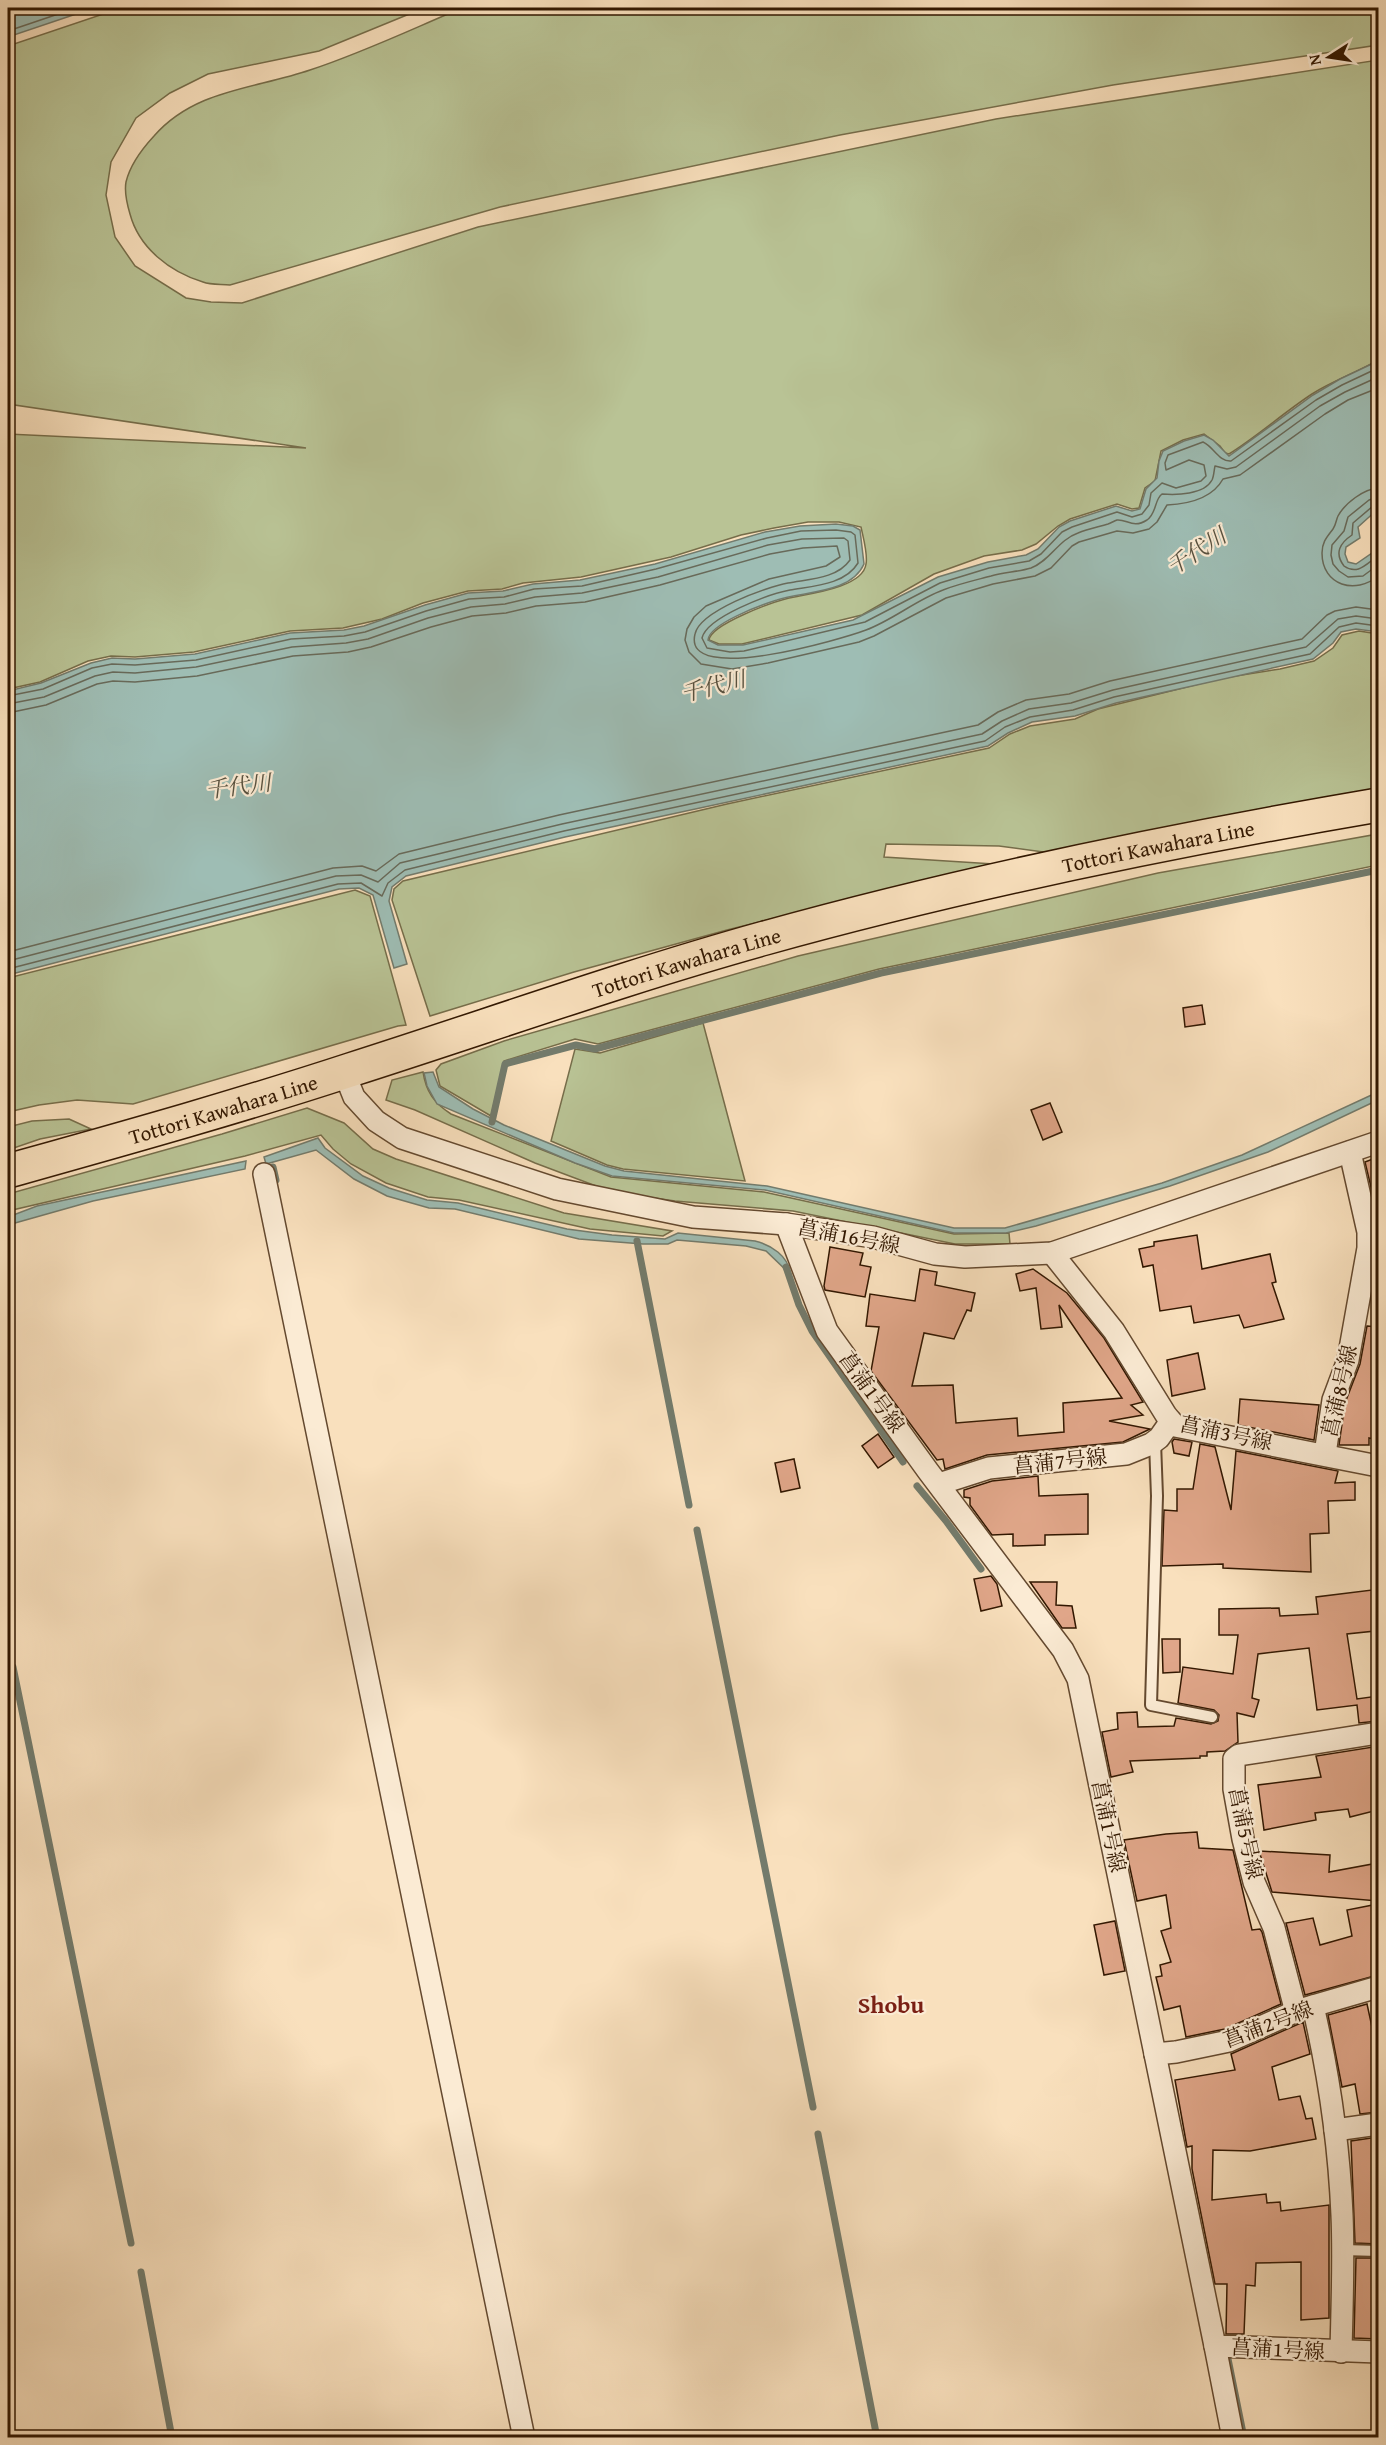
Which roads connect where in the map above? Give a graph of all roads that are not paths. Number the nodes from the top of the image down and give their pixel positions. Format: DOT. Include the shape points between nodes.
graph roads {
  1 [pos="1378,805"];
  2 [pos="344,1072"];
  3 [pos="1378,1142"];
  4 [pos="1350,1152"];
  5 [pos="8,1171"];
  6 [pos="264,1174"];
  7 [pos="786,1224"];
  8 [pos="1052,1253"];
  9 [pos="1171,1421"];
  10 [pos="1155,1442"];
  11 [pos="1325,1454"];
  12 [pos="1378,1466"];
  13 [pos="939,1484"];
  14 [pos="1212,1717"];
  15 [pos="1378,1733"];
  16 [pos="1378,1987"];
  17 [pos="1304,2009"];
  18 [pos="1155,2054"];
  19 [pos="1378,2124"];
  20 [pos="1335,2130"];
  21 [pos="1343,2250"];
  22 [pos="1378,2251"];
  23 [pos="1215,2346"];
  24 [pos="1341,2352"];
  25 [pos="1378,2352"];
  26 [pos="524,2438"];
  27 [pos="1233,2438"];
  1 -- 2 [label="main road, Tottori Kawahara Line" via="1064,866 833,920 680,964"];
  2 -- 5 [label="main road, Tottori Kawahara Line"];
  2 -- 7 [label="street, 菖蒲16号線" via="354,1097 375,1121 402,1138 557,1189 693,1217"];
  3 -- 4 [label="street, 菖蒲16号線"];
  4 -- 8 [label="street, 菖蒲16号線"];
  4 -- 11 [label="street, 菖蒲8号線" via="1368,1248 1348,1360 1333,1400"];
  6 -- 26 [label="street"];
  7 -- 8 [label="street, 菖蒲16号線" via="873,1238 935,1254 965,1257"];
  7 -- 13 [label="street, 菖蒲1号線" via="828,1331"];
  8 -- 9 [label="street, 菖蒲3号線" via="1114,1331"];
  9 -- 10 [label="street"];
  9 -- 11 [label="street, 菖蒲3号線" via="1175,1426"];
  10 -- 13 [label="street, 菖蒲7号線" via="1126,1454 989,1468"];
  10 -- 14 [label="lane" via="1151,1705"];
  11 -- 12 [label="street, 菖蒲3号線"];
  13 -- 18 [label="street, 菖蒲1号線" via="1063,1650 1078,1679"];
  15 -- 17 [label="street, 菖蒲5号線" via="1239,1755 1234,1759 1234,1789 1254,1882"];
  16 -- 17 [label="street, 菖蒲2号線"];
  17 -- 18 [label="street, 菖蒲2号線" via="1229,2041"];
  17 -- 20 [label="street, 菖蒲5号線" via="1323,2052"];
  18 -- 23 [label="street, 菖蒲1号線"];
  19 -- 20 [label="street"];
  20 -- 21 [label="street, 菖蒲5号線"];
  21 -- 22 [label="lane"];
  21 -- 24 [label="street, 菖蒲5号線"];
  23 -- 24 [label="street, 菖蒲1号線"];
  23 -- 27 [label="street"];
  24 -- 25 [label="street, 菖蒲1号線"];
}
